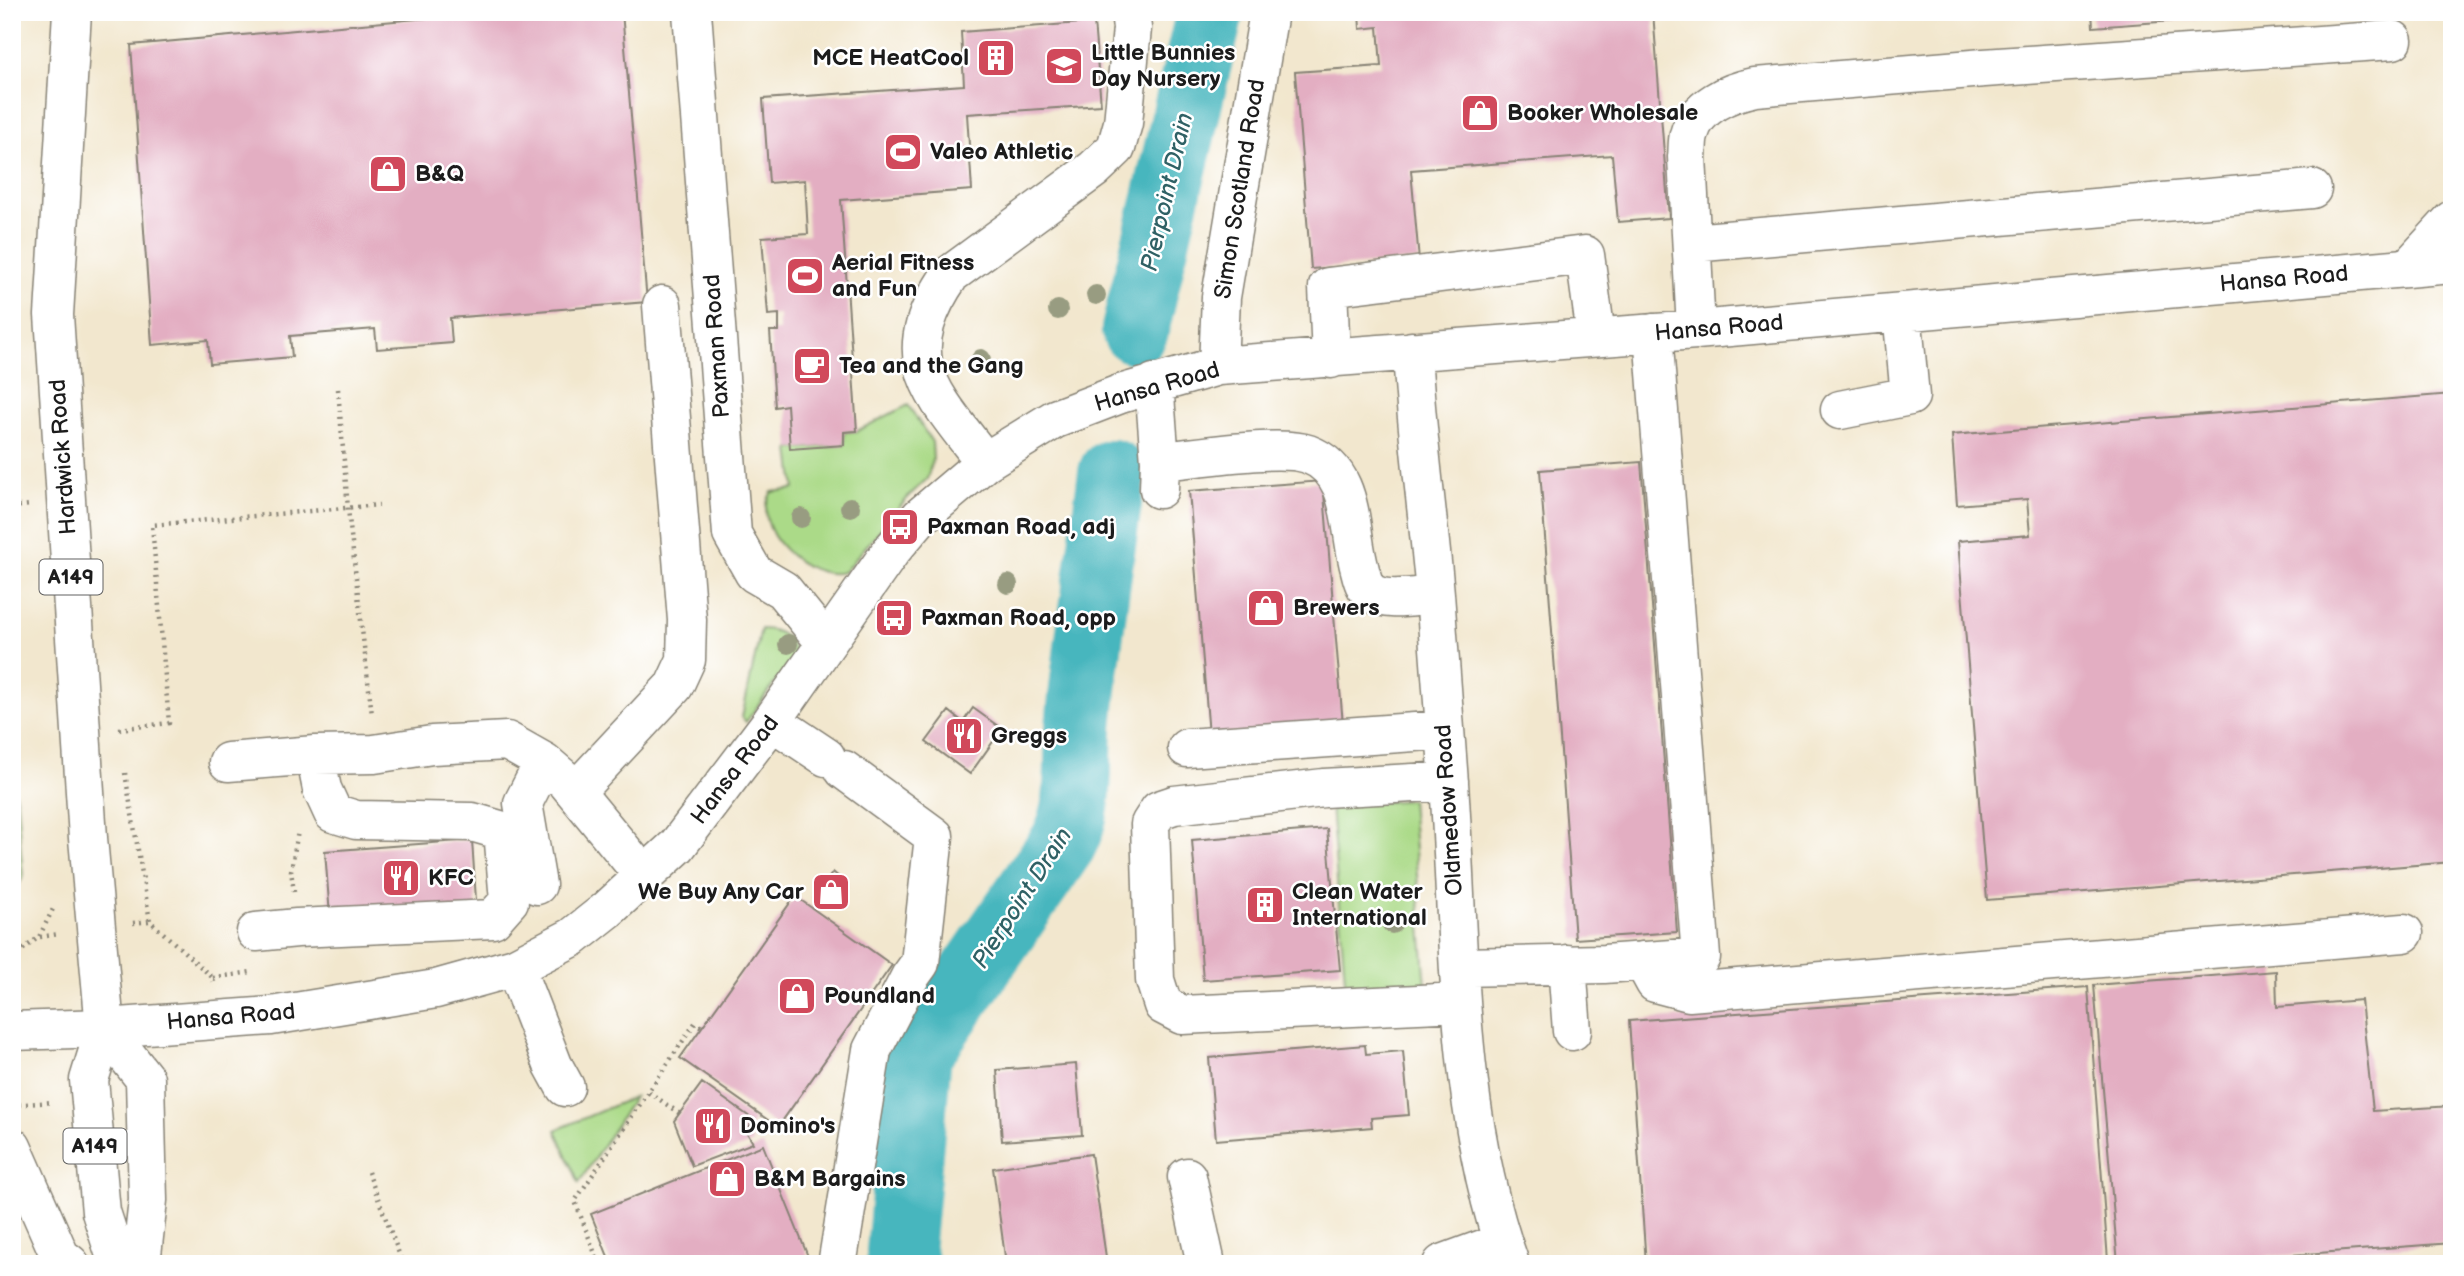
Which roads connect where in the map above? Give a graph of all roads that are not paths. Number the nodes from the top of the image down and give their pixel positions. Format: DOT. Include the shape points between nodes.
graph roads {
  1 [pos="72,12"];
  2 [pos="692,12"];
  3 [pos="1129,12"];
  4 [pos="1269,12"];
  5 [pos="2392,40"];
  6 [pos="2312,188"];
  7 [pos="2452,220"];
  8 [pos="1692,243"];
  9 [pos="2452,264"];
  10 [pos="2408,268"];
  11 [pos="662,305"];
  12 [pos="1902,312"];
  13 [pos="1696,330"];
  14 [pos="1653,333"];
  15 [pos="1597,336"];
  16 [pos="1412,351"];
  17 [pos="1331,359"];
  18 [pos="1218,366"];
  19 [pos="1154,383"];
  20 [pos="1840,410"];
  21 [pos="985,462"];
  22 [pos="1435,595"];
  23 [pos="825,642"];
  24 [pos="772,721"];
  25 [pos="1443,730"];
  26 [pos="1187,748"];
  27 [pos="314,755"];
  28 [pos="228,762"];
  29 [pos="544,762"];
  30 [pos="1448,781"];
  31 [pos="576,791"];
  32 [pos="644,876"];
  33 [pos="537,885"];
  34 [pos="256,932"];
  35 [pos="2404,933"];
  36 [pos="1643,961"];
  37 [pos="1567,964"];
  38 [pos="515,967"];
  39 [pos="1460,984"];
  40 [pos="105,1028"];
  41 [pos="12,1031"];
  42 [pos="1572,1031"];
  43 [pos="565,1087"];
  44 [pos="12,1147"];
  45 [pos="1187,1177"];
  46 [pos="1506,1253"];
  47 [pos="70,1264"];
  48 [pos="118,1264"];
  49 [pos="141,1264"];
  50 [pos="839,1264"];
  51 [pos="1206,1264"];
  52 [pos="1442,1264"];
  1 -- 40 [label="street, Hardwick Road / A149" via="54,315"];
  2 -- 23 [label="street, Paxman Road" via="732,534 754,573 783,590"];
  3 -- 21 [label="street" via="1132,28 1123,123 1116,148 951,274 925,321 920,346 925,373 939,401"];
  4 -- 18 [label="street, Simon Scotland Road" via="1221,297"];
  5 -- 8 [label="street" via="1998,67 1736,91 1700,115 1689,133"];
  6 -- 8 [label="street"];
  7 -- 10 [label="street"];
  8 -- 13 [label="street"];
  9 -- 10 [label="street, Hansa Road"];
  10 -- 12 [label="street, Hansa Road"];
  11 -- 31 [label="street" via="687,620 686,660 674,686"];
  12 -- 13 [label="street, Hansa Road"];
  12 -- 20 [label="street" via="1910,396"];
  13 -- 14 [label="street, Hansa Road"];
  14 -- 15 [label="street, Hansa Road"];
  14 -- 36 [label="street" via="1700,957"];
  15 -- 16 [label="street, Hansa Road"];
  15 -- 17 [label="street" via="1585,256 1328,287"];
  16 -- 17 [label="street, Hansa Road"];
  16 -- 22 [label="street, Oldmedow Road"];
  17 -- 18 [label="street, Hansa Road"];
  18 -- 19 [label="street, Hansa Road"];
  19 -- 21 [label="street, Hansa Road" via="1055,419"];
  19 -- 22 [label="street" via="1160,475 1286,450 1309,455 1341,483 1357,562 1371,593 1385,598"];
  21 -- 23 [label="street, Hansa Road" via="920,517"];
  22 -- 25 [label="street, Oldmedow Road"];
  23 -- 24 [label="street, Hansa Road"];
  24 -- 32 [label="street, Hansa Road" via="677,846"];
  24 -- 50 [label="street" via="934,836 920,963 872,1050"];
  25 -- 26 [label="street"];
  25 -- 30 [label="street, Oldmedow Road"];
  27 -- 28 [label="street"];
  27 -- 29 [label="street" via="363,755 507,741"];
  27 -- 34 [label="street" via="333,813 356,820 472,822 503,831 509,901 493,919"];
  29 -- 31 [label="street"];
  29 -- 33 [label="street" via="523,803"];
  30 -- 39 [label="street, Oldmedow Road"];
  30 -- 39 [label="street" via="1324,788 1159,810 1150,824 1154,981 1163,1005 1182,1015"];
  31 -- 32 [label="street"];
  32 -- 38 [label="street, Hansa Road" via="573,937"];
  35 -- 36 [label="street" via="1689,992 1655,983"];
  36 -- 37 [label="street"];
  37 -- 39 [label="street"];
  37 -- 42 [label="street"];
  38 -- 40 [label="street, Hansa Road" via="436,989 271,1016"];
  38 -- 43 [label="street"];
  39 -- 46 [label="street, Oldmedow Road" via="1477,1139"];
  40 -- 41 [label="street, Hansa Road"];
  40 -- 48 [label="street, Hardwick Road / A149" via="89,1080 101,1212"];
  40 -- 49 [label="street" via="145,1079 148,1200"];
  44 -- 47 [label="street" via="60,1256"];
  45 -- 51 [label="street"];
  46 -- 52 [label="street"];
}
